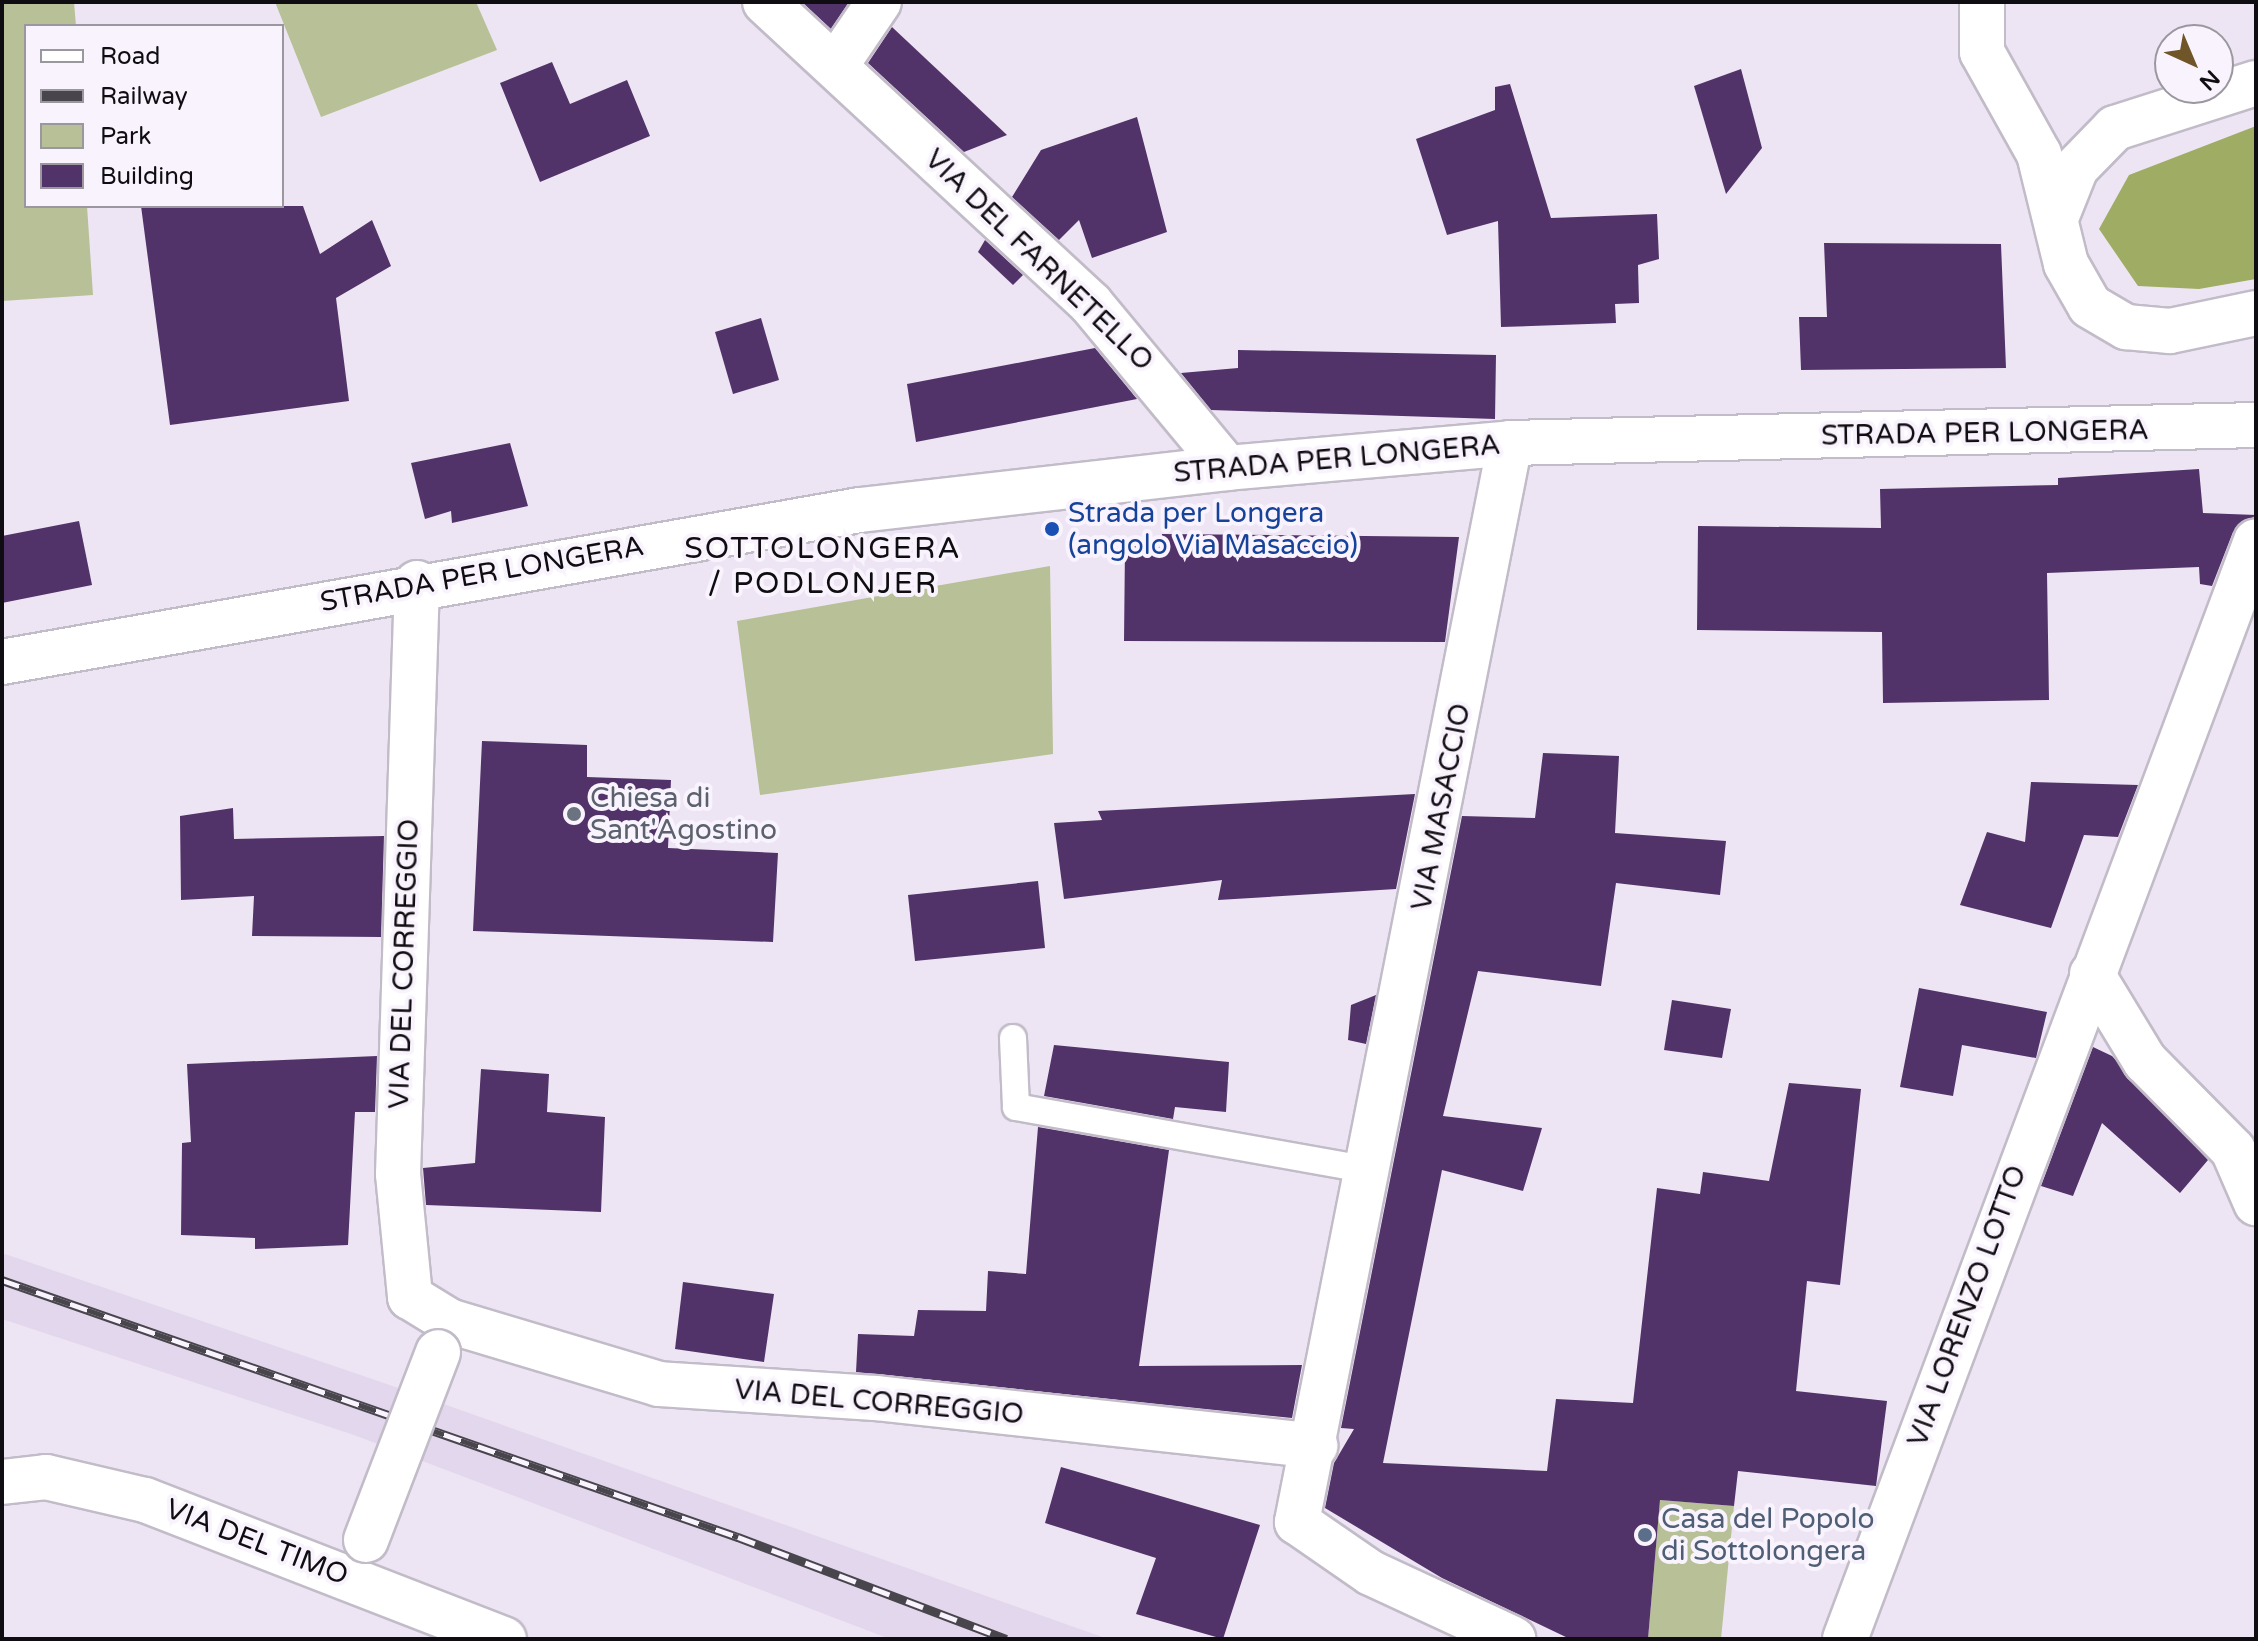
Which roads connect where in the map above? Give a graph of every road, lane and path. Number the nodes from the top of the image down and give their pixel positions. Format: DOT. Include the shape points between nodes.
graph roads {
  1 [pos="765,2"];
  2 [pos="879,2"];
  3 [pos="1982,2"];
  4 [pos="836,65"];
  5 [pos="2256,83"];
  6 [pos="2058,213"];
  7 [pos="2256,313"];
  8 [pos="2256,425"];
  9 [pos="1510,443"];
  10 [pos="1227,468"];
  11 [pos="2256,541"];
  12 [pos="417,583"];
  13 [pos="2,662"];
  14 [pos="2092,974"];
  15 [pos="1013,1038"];
  16 [pos="1371,1170"];
  17 [pos="2256,1203"];
  18 [pos="444,1336"];
  19 [pos="1315,1446"];
  20 [pos="2,1482"];
  21 [pos="359,1559"];
  22 [pos="1866,1581"];
  23 [pos="504,1639"];
  24 [pos="1513,1639"];
  25 [pos="1845,1639"];
  26 [pos="1856,1639"];
  1 -- 4 [label="street, VIA DEL FARNETELLO"];
  2 -- 4 [label="street"];
  3 -- 6 [label="street" via="1982,52 2039,154"];
  4 -- 10 [label="street, VIA DEL FARNETELLO" via="1091,304"];
  5 -- 6 [label="street" via="2115,128 2076,168"];
  6 -- 7 [label="street" via="2066,264 2090,306 2126,327 2170,331"];
  8 -- 9 [label="street, STRADA PER LONGERA"];
  9 -- 10 [label="street, STRADA PER LONGERA"];
  9 -- 16 [label="street, VIA MASACCIO"];
  10 -- 12 [label="street, STRADA PER LONGERA" via="860,510"];
  11 -- 14 [label="street, VIA LORENZO LOTTO"];
  12 -- 13 [label="street, STRADA PER LONGERA"];
  12 -- 18 [label="street, VIA DEL CORREGGIO" via="400,1218 410,1297"];
  14 -- 17 [label="street" via="2145,1061 2233,1150"];
  14 -- 22 [label="street, VIA LORENZO LOTTO"];
  15 -- 16 [label="lane" via="1016,1107"];
  16 -- 19 [label="street, VIA MASACCIO"];
  18 -- 19 [label="street, VIA DEL CORREGGIO" via="659,1384 876,1398"];
  18 -- 21 [label="street, bridge"];
  19 -- 24 [label="street, VIA MASACCIO" via="1297,1522 1371,1573"];
  20 -- 21 [label="street, VIA DEL TIMO" via="46,1477"];
  21 -- 23 [label="street, VIA DEL TIMO"];
  22 -- 25 [label="street, VIA LORENZO LOTTO"];
  22 -- 26 [label="lane"];
}
